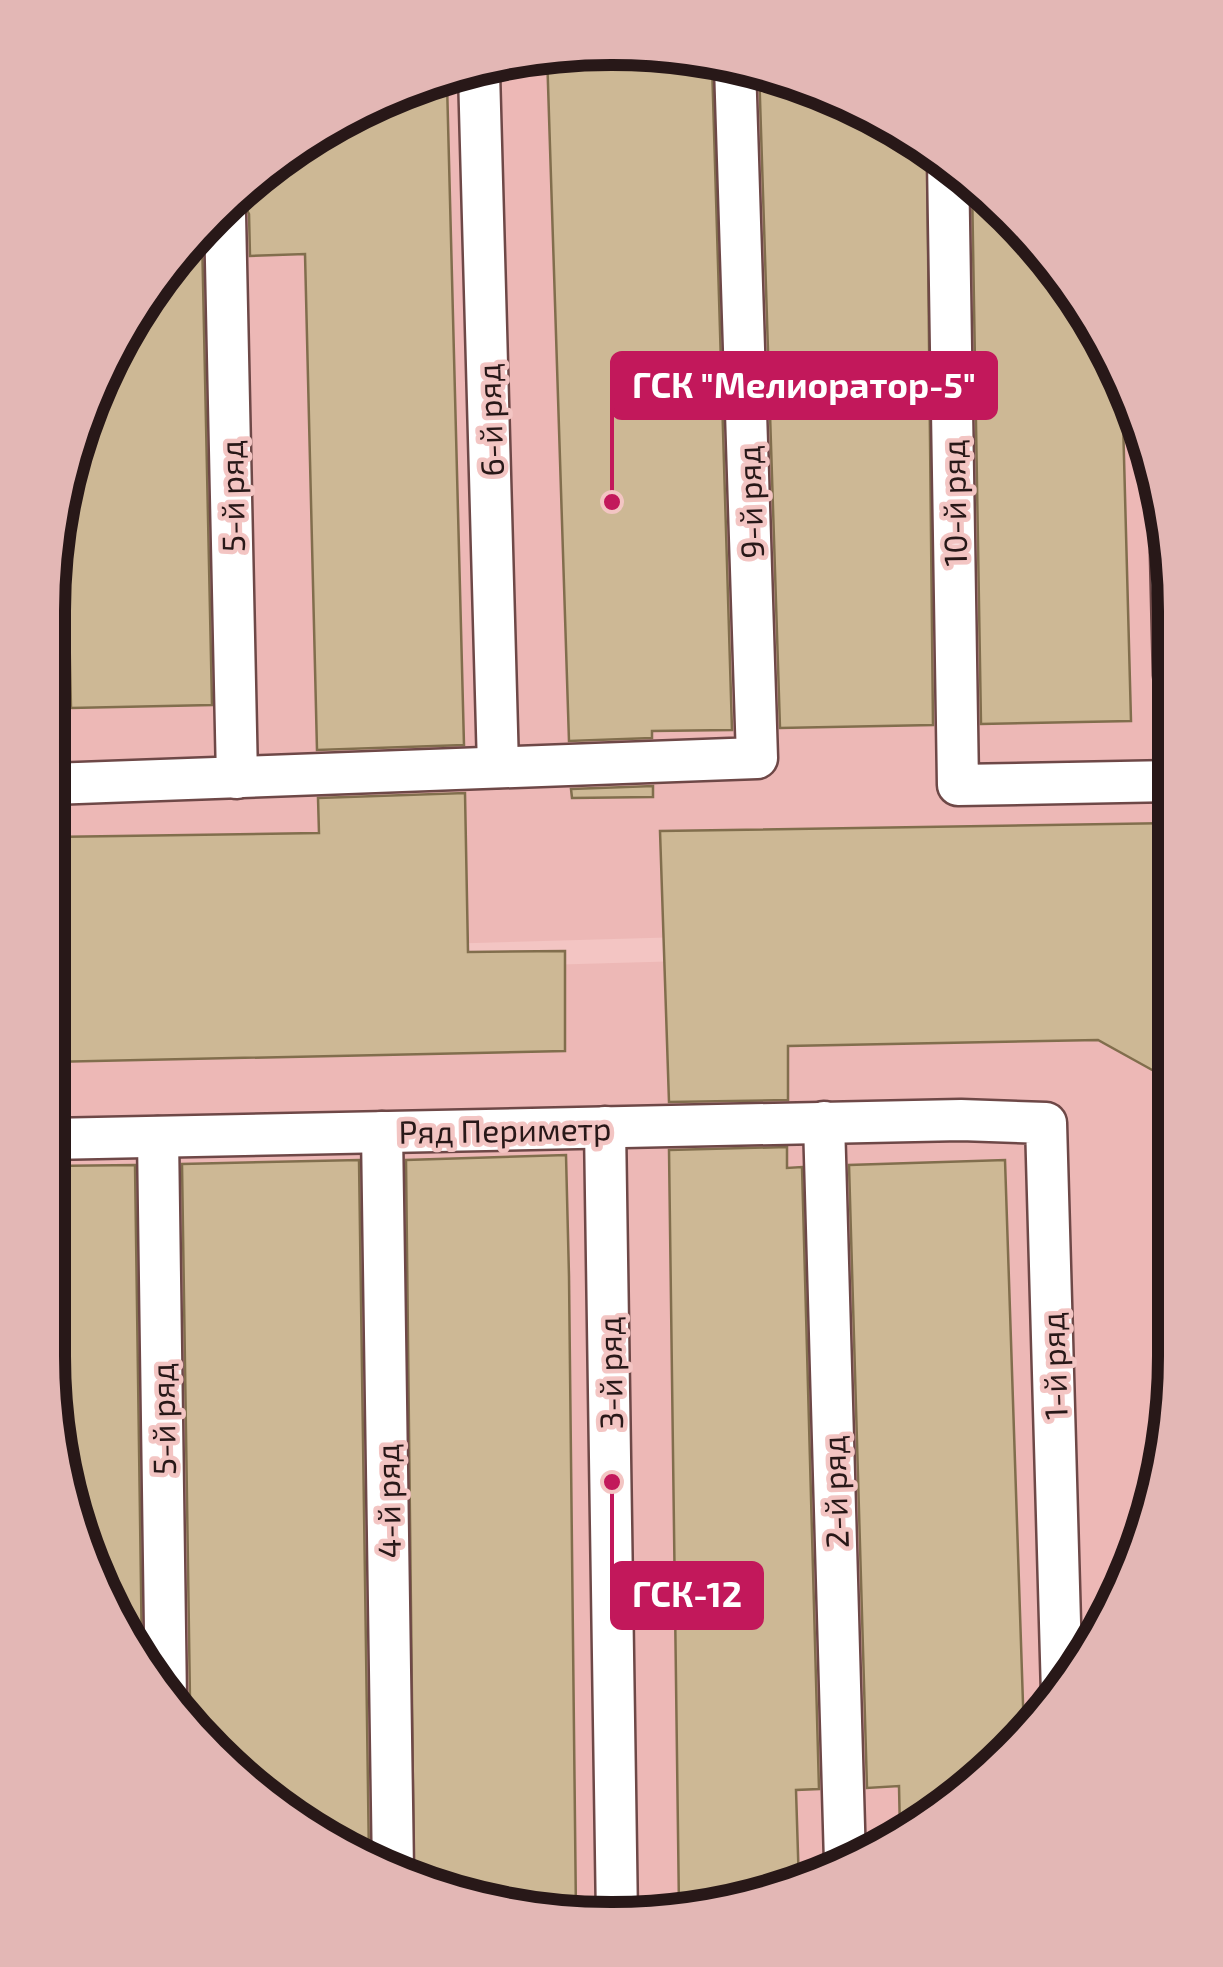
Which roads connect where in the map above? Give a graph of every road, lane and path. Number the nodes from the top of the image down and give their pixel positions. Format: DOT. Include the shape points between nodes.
graph roads {
  1 [pos="736,80"];
  2 [pos="479,82"];
  3 [pos="948,182"];
  4 [pos="225,225"];
  5 [pos="498,767"];
  6 [pos="237,778"];
  7 [pos="1158,781"];
  8 [pos="65,784"];
  9 [pos="961,1120"];
  10 [pos="824,1122"];
  11 [pos="605,1127"];
  12 [pos="382,1132"];
  13 [pos="158,1137"];
  14 [pos="65,1139"];
  15 [pos="1061,1666"];
  16 [pos="166,1671"];
  17 [pos="844,1850"];
  18 [pos="393,1856"];
  19 [pos="617,1902"];
  1 -- 5 [label="lane, 9-й ряд" via="757,758"];
  2 -- 5 [label="lane, 6-й ряд"];
  3 -- 7 [label="lane, 10-й ряд" via="958,785"];
  4 -- 6 [label="lane, 5-й ряд"];
  5 -- 6 [label="lane"];
  6 -- 8 [label="lane"];
  9 -- 10 [label="lane, Ряд Периметр"];
  9 -- 15 [label="lane, 1-й ряд" via="1046,1123"];
  10 -- 11 [label="lane, Ряд Периметр"];
  10 -- 17 [label="lane, 2-й ряд"];
  11 -- 12 [label="lane, Ряд Периметр"];
  11 -- 19 [label="lane, 3-й ряд"];
  12 -- 13 [label="lane, Ряд Периметр"];
  12 -- 18 [label="lane, 4-й ряд"];
  13 -- 14 [label="lane, Ряд Периметр"];
  13 -- 16 [label="lane, 5-й ряд"];
}
